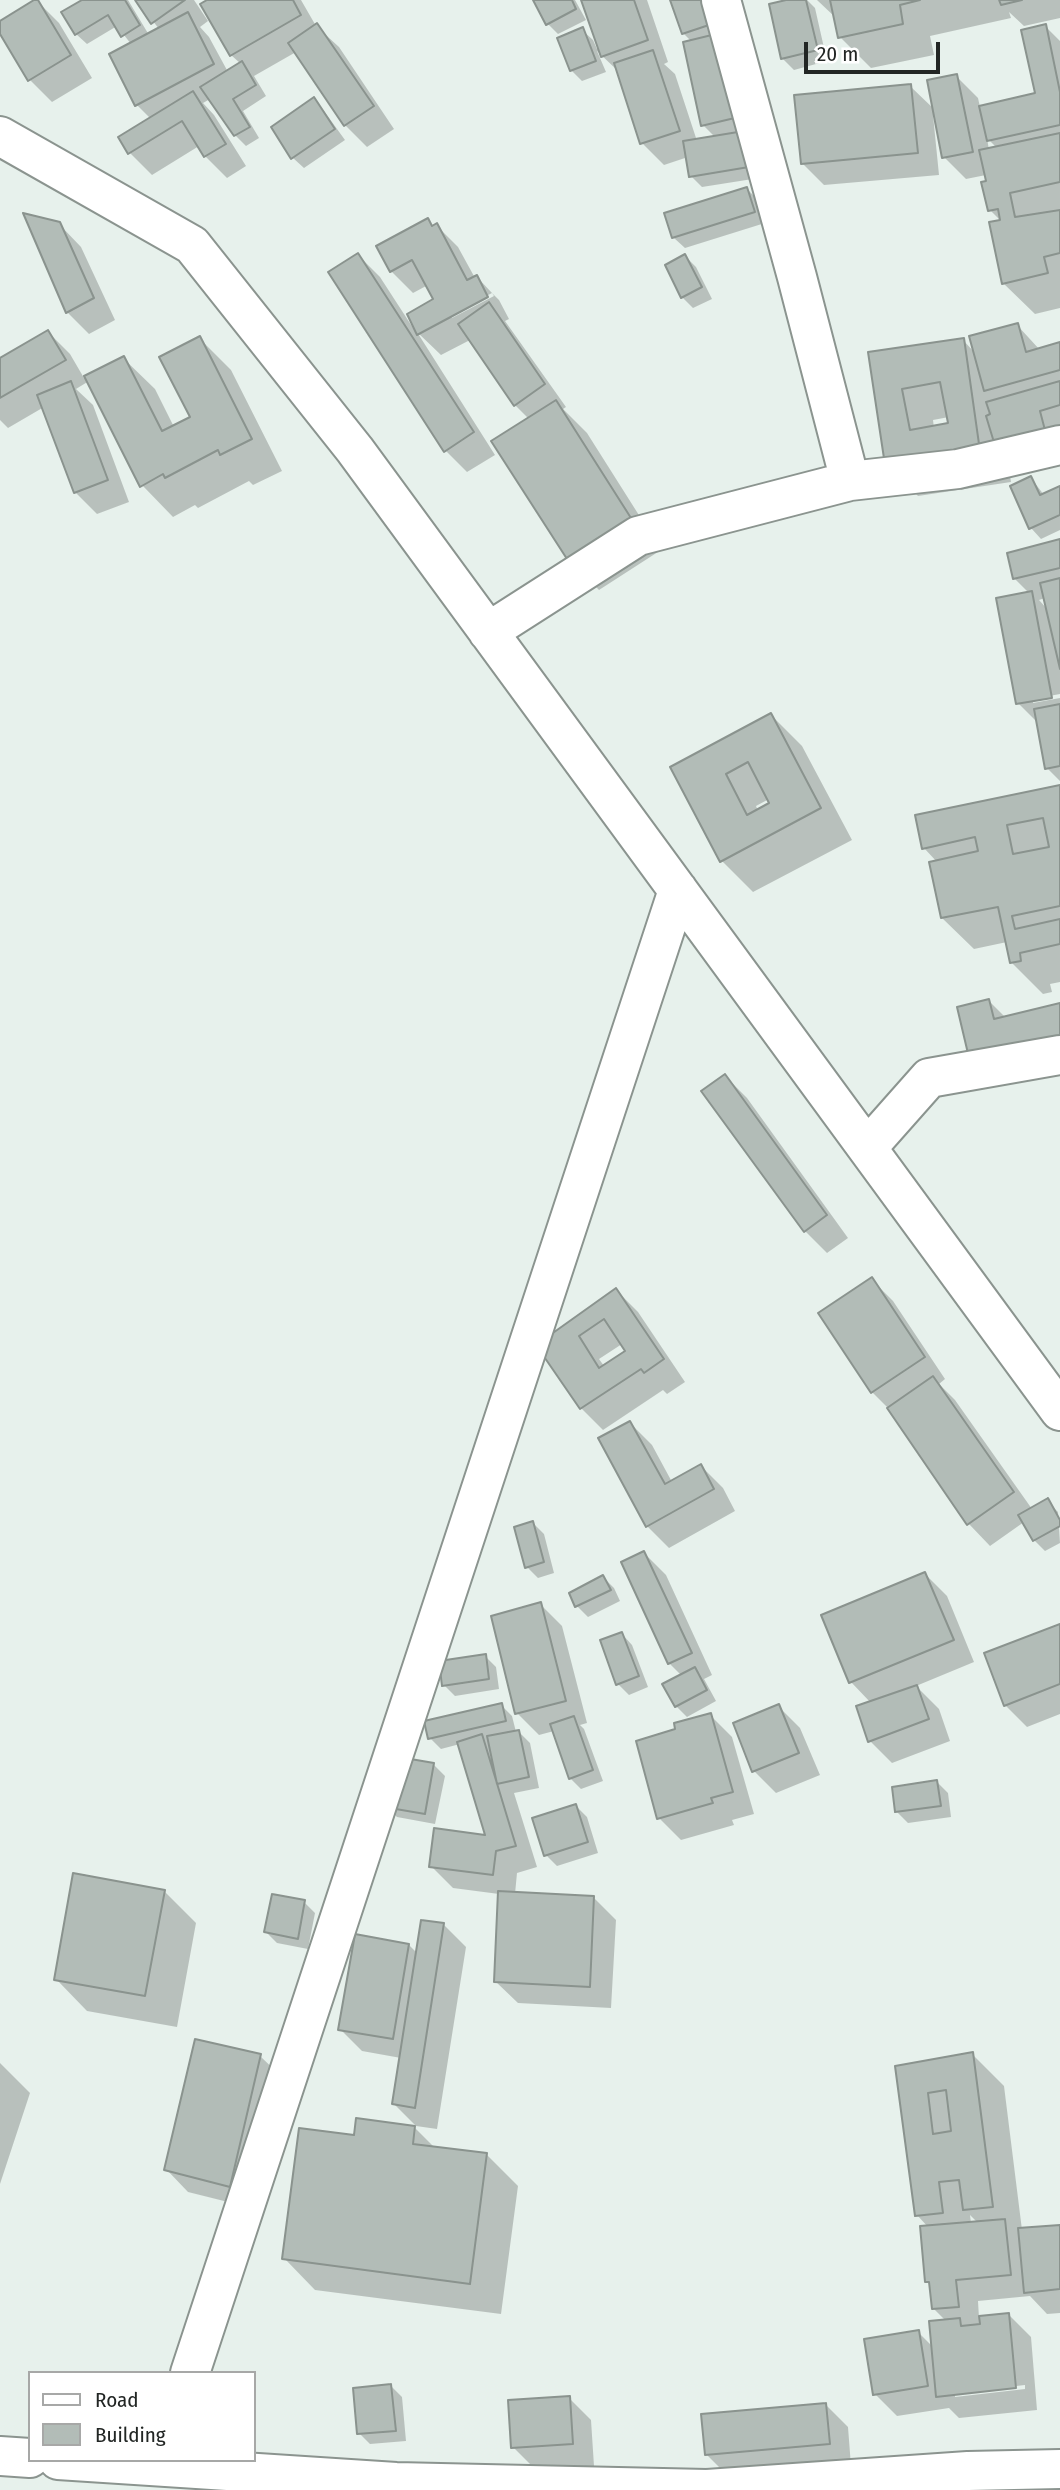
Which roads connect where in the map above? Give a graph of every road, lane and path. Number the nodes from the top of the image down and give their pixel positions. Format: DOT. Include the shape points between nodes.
graph roads {
  1 [pos="721,0"];
  2 [pos="0,136"];
  3 [pos="1060,445"];
  4 [pos="850,481"];
  5 [pos="488,632"];
  6 [pos="678,890"];
  7 [pos="1060,1055"];
  8 [pos="867,1148"];
  9 [pos="1060,1411"];
  10 [pos="191,2371"];
  11 [pos="0,2456"];
  12 [pos="28,2458"];
  13 [pos="109,2462"];
  14 [pos="160,2464"];
  15 [pos="1060,2469"];
  16 [pos="707,2490"];
  1 -- 4 [label="street"];
  2 -- 5 [label="street" via="192,245 355,450"];
  3 -- 4 [label="street" via="958,469"];
  4 -- 5 [label="street" via="639,536"];
  5 -- 6 [label="street"];
  6 -- 8 [label="street"];
  6 -- 10 [label="street"];
  7 -- 8 [label="street" via="929,1078"];
  8 -- 9 [label="street"];
  11 -- 12 [label="street"];
  13 -- 14 [label="street"];
  14 -- 16 [label="street" via="396,2482"];
  15 -- 16 [label="street"];
}
